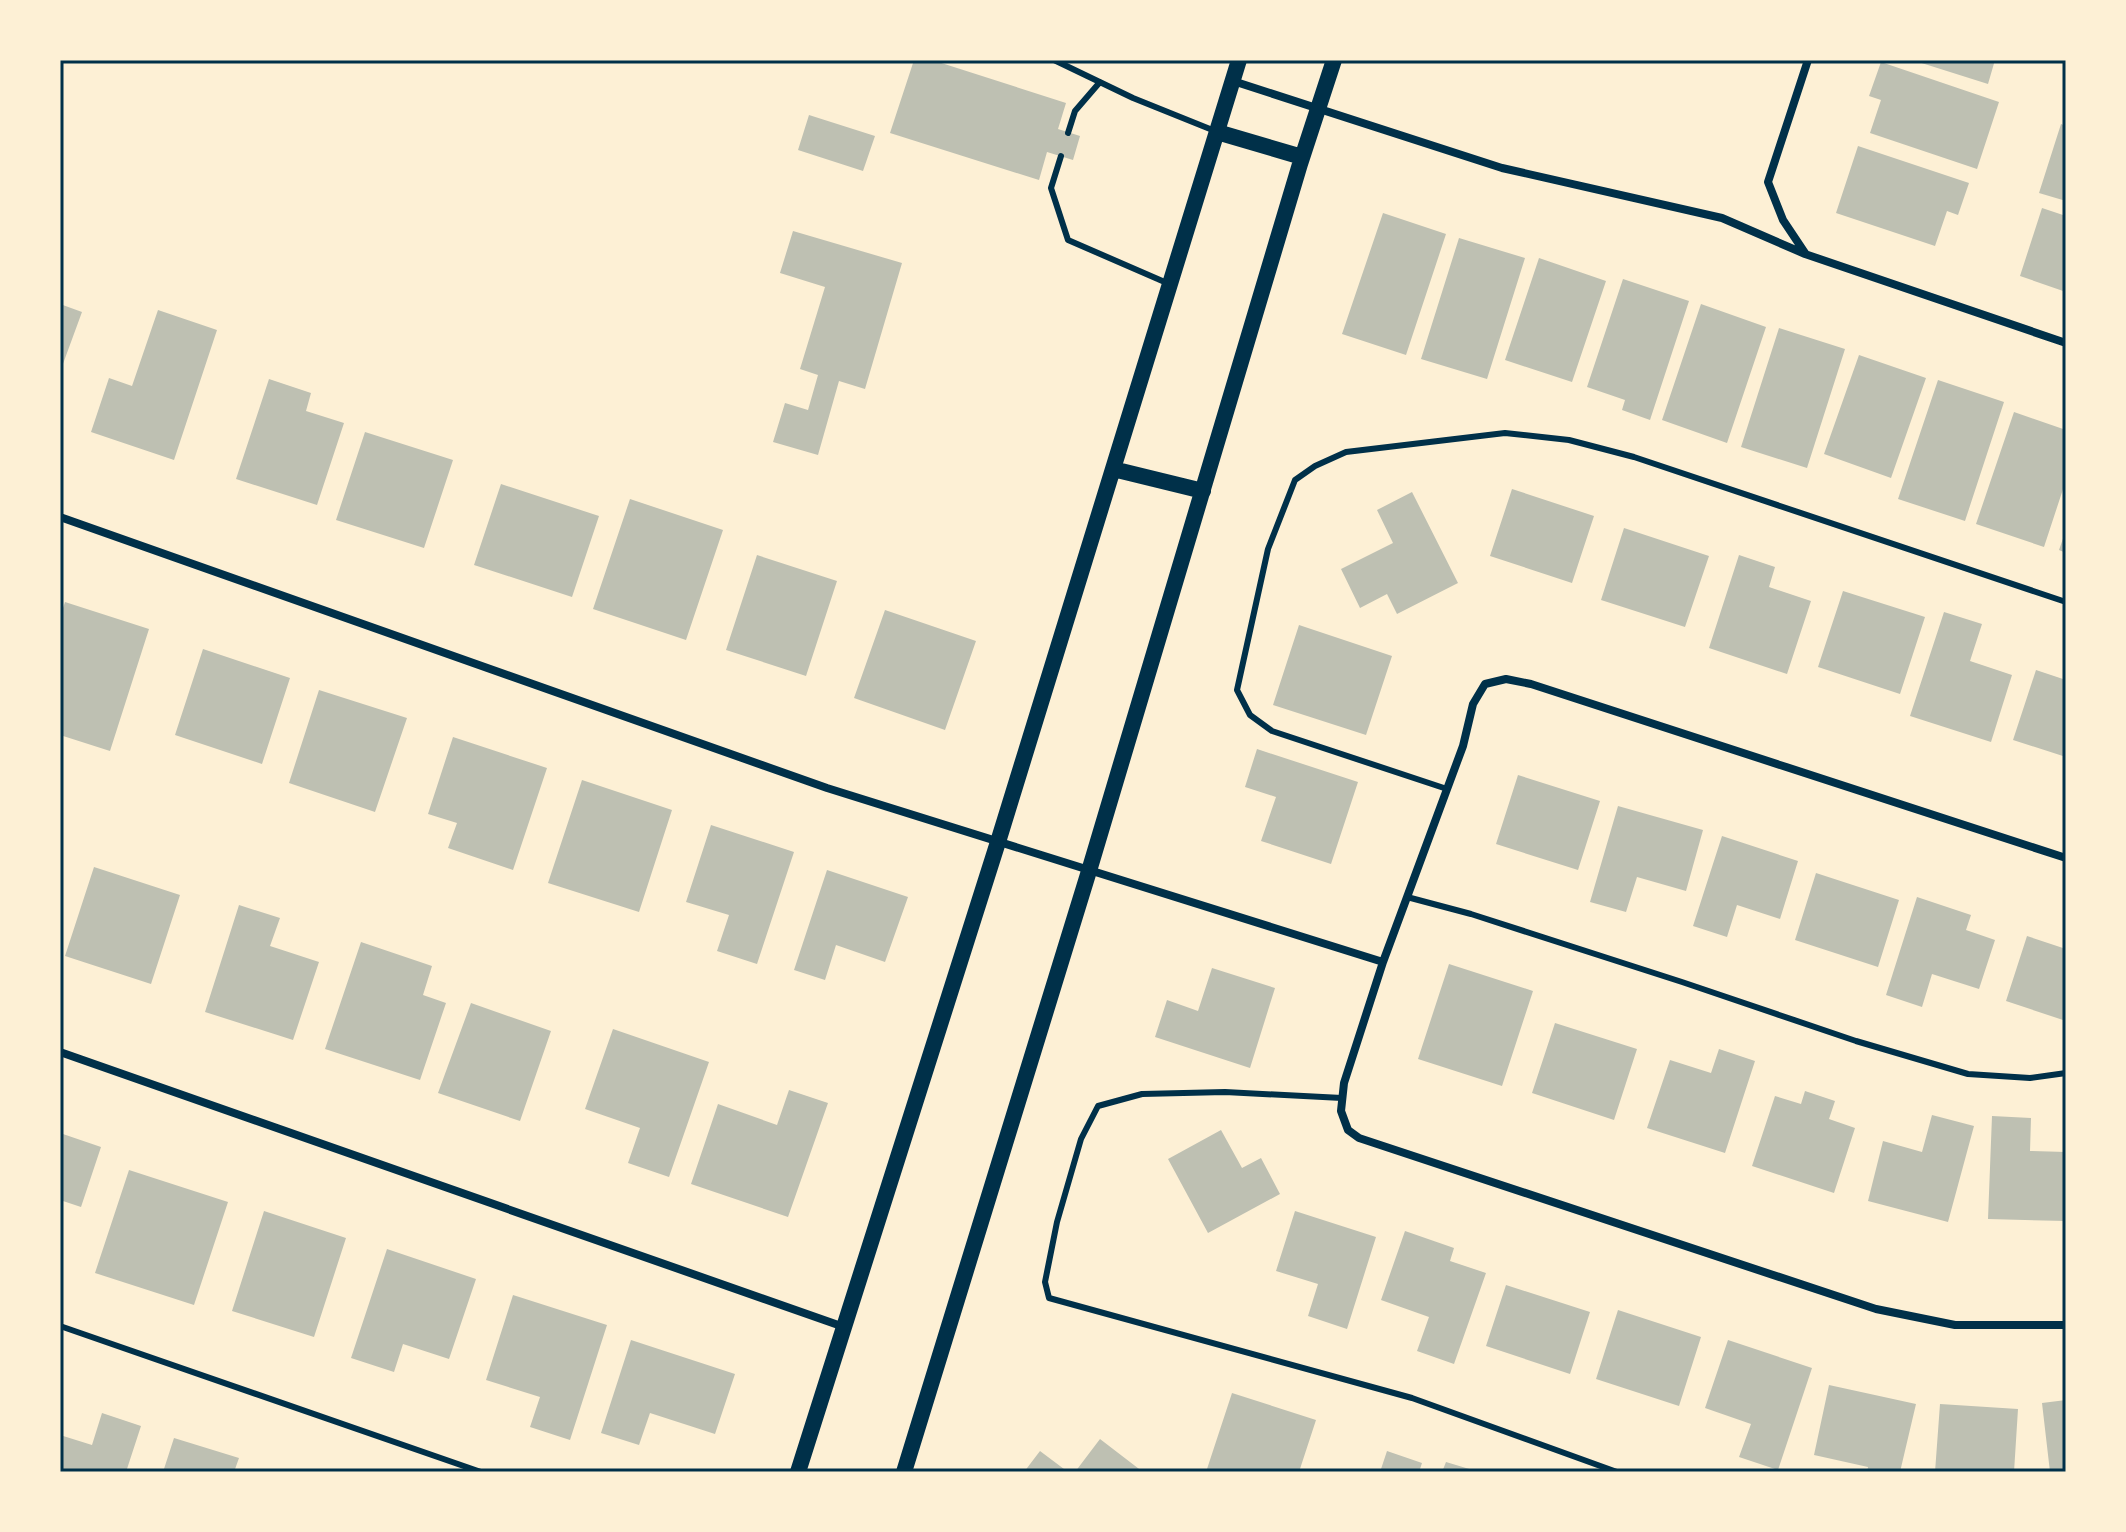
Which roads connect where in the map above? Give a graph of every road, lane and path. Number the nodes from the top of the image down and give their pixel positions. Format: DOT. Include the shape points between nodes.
graph roads {
  1 [pos="1054,60"];
  2 [pos="1239,60"];
  3 [pos="1334,60"];
  4 [pos="1808,60"];
  5 [pos="1233,81"];
  6 [pos="1100,82"];
  7 [pos="1319,109"];
  8 [pos="1217,132"];
  9 [pos="1068,133"];
  10 [pos="1061,156"];
  11 [pos="1302,157"];
  12 [pos="1805,254"];
  13 [pos="1170,284"];
  14 [pos="2066,343"];
  15 [pos="1113,469"];
  16 [pos="1203,491"];
  17 [pos="60,517"];
  18 [pos="2066,602"];
  19 [pos="1447,789"];
  20 [pos="998,842"];
  21 [pos="2066,858"];
  22 [pos="1089,871"];
  23 [pos="1407,897"];
  24 [pos="1383,962"];
  25 [pos="60,1052"];
  26 [pos="2066,1073"];
  27 [pos="1342,1098"];
  28 [pos="2066,1325"];
  29 [pos="60,1326"];
  30 [pos="844,1327"];
  31 [pos="481,1472"];
  32 [pos="798,1472"];
  33 [pos="904,1472"];
  34 [pos="1617,1472"];
  1 -- 6 [label="lane"];
  2 -- 5 [label="main road"];
  3 -- 7 [label="main road"];
  4 -- 12 [label="street" via="1768,182 1783,220"];
  5 -- 7 [label="street"];
  5 -- 8 [label="main road"];
  6 -- 8 [label="lane"];
  6 -- 9 [label="lane" via="1075,111"];
  7 -- 11 [label="main road"];
  7 -- 12 [label="street" via="1502,168 1722,218"];
  8 -- 11 [label="main road"];
  8 -- 13 [label="main road"];
  10 -- 13 [label="lane" via="1051,188 1068,240"];
  11 -- 16 [label="main road"];
  12 -- 14 [label="street"];
  13 -- 15 [label="main road"];
  15 -- 16 [label="main road"];
  15 -- 20 [label="main road"];
  16 -- 22 [label="main road"];
  17 -- 20 [label="street" via="827,788"];
  18 -- 19 [label="lane" via="1569,440 1505,433 1346,452 1295,480 1268,549 1237,690 1250,715 1272,731"];
  19 -- 21 [label="street" via="1473,704 1485,684 1506,679"];
  19 -- 23 [label="street"];
  20 -- 22 [label="street"];
  20 -- 30 [label="main road"];
  22 -- 24 [label="street"];
  22 -- 33 [label="main road"];
  23 -- 24 [label="street"];
  23 -- 26 [label="lane" via="1968,1074 2030,1078"];
  24 -- 27 [label="street"];
  25 -- 30 [label="street"];
  27 -- 28 [label="street" via="1348,1130 1359,1138 1876,1309 1955,1325"];
  27 -- 34 [label="lane" via="1142,1094 1098,1106 1081,1139 1057,1222 1045,1282 1049,1298 1412,1398"];
  29 -- 31 [label="lane"];
  30 -- 32 [label="main road"];
}
